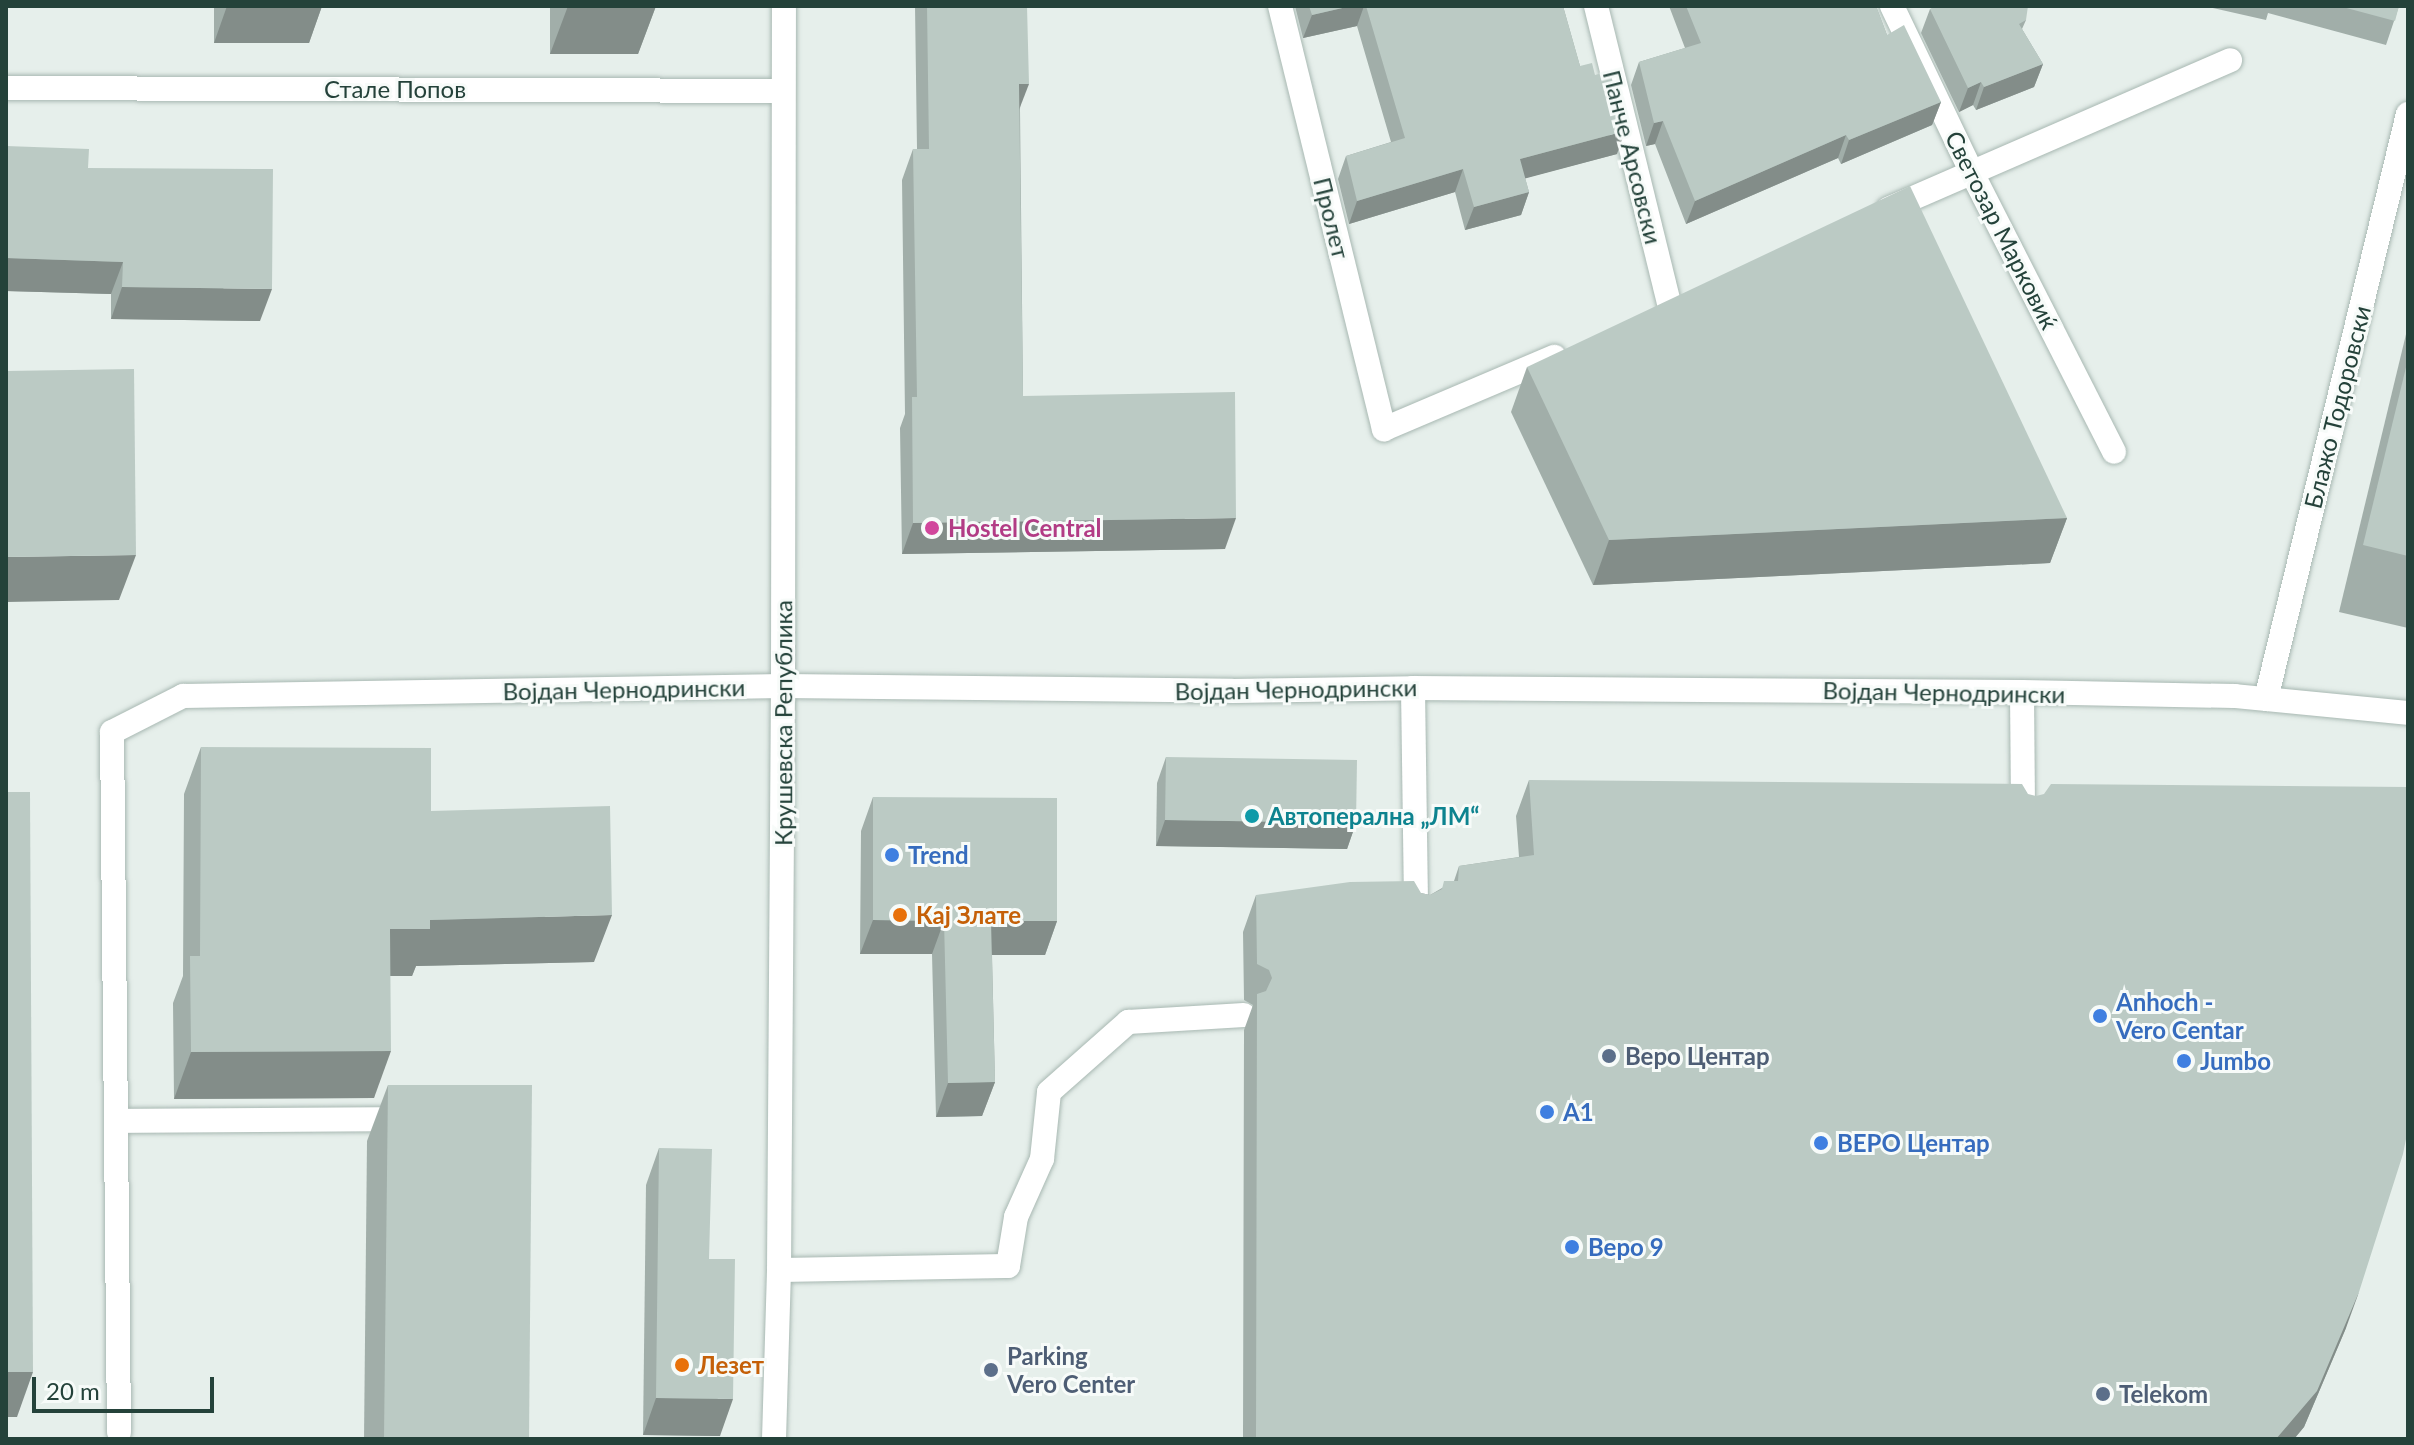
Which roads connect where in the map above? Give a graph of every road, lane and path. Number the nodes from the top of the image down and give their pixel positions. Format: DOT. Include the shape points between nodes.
graph roads {
  1 [pos="784,6"];
  2 [pos="1280,6"];
  3 [pos="1596,6"];
  4 [pos="1892,6"];
  5 [pos="2230,60"];
  6 [pos="6,88"];
  7 [pos="783,91"];
  8 [pos="2408,114"];
  9 [pos="1971,171"];
  10 [pos="1871,217"];
  11 [pos="1699,295"];
  12 [pos="1670,308"];
  13 [pos="1641,320"];
  14 [pos="1570,350"];
  15 [pos="2114,452"];
  16 [pos="783,686"];
  17 [pos="1413,688"];
  18 [pos="2022,692"];
  19 [pos="2266,699"];
  20 [pos="2408,713"];
  21 [pos="2023,818"];
  22 [pos="1416,917"];
  23 [pos="1244,1015"];
  24 [pos="420,1119"];
  25 [pos="116,1121"];
  26 [pos="779,1270"];
  27 [pos="119,1432"];
  28 [pos="774,1439"];
  1 -- 7 [label="street, Крушевска Република"];
  2 -- 14 [label="street, Пролет" via="1384,429"];
  3 -- 12 [label="street, Панче Арсовски"];
  4 -- 9 [label="street, Светозар Марковиќ"];
  5 -- 9 [label="street"];
  6 -- 7 [label="street, Стале Попов"];
  7 -- 16 [label="street, Крушевска Република"];
  8 -- 19 [label="street, Блажо Тодоровски"];
  9 -- 10 [label="street"];
  9 -- 15 [label="street, Светозар Марковиќ"];
  11 -- 12 [label="street"];
  12 -- 13 [label="street"];
  16 -- 17 [label="street, Војдан Чернодрински"];
  16 -- 25 [label="street, Војдан Чернодрински" via="183,696 112,732"];
  16 -- 26 [label="street, Крушевска Република"];
  17 -- 18 [label="street, Војдан Чернодрински"];
  17 -- 22 [label="street"];
  18 -- 19 [label="street, Војдан Чернодрински"];
  18 -- 21 [label="street"];
  19 -- 20 [label="street, Војдан Чернодрински"];
  23 -- 26 [label="street" via="1128,1022 1049,1092 1042,1159 1016,1217 1008,1266"];
  24 -- 25 [label="street"];
  25 -- 27 [label="street"];
  26 -- 28 [label="street, Крушевска Република"];
}
